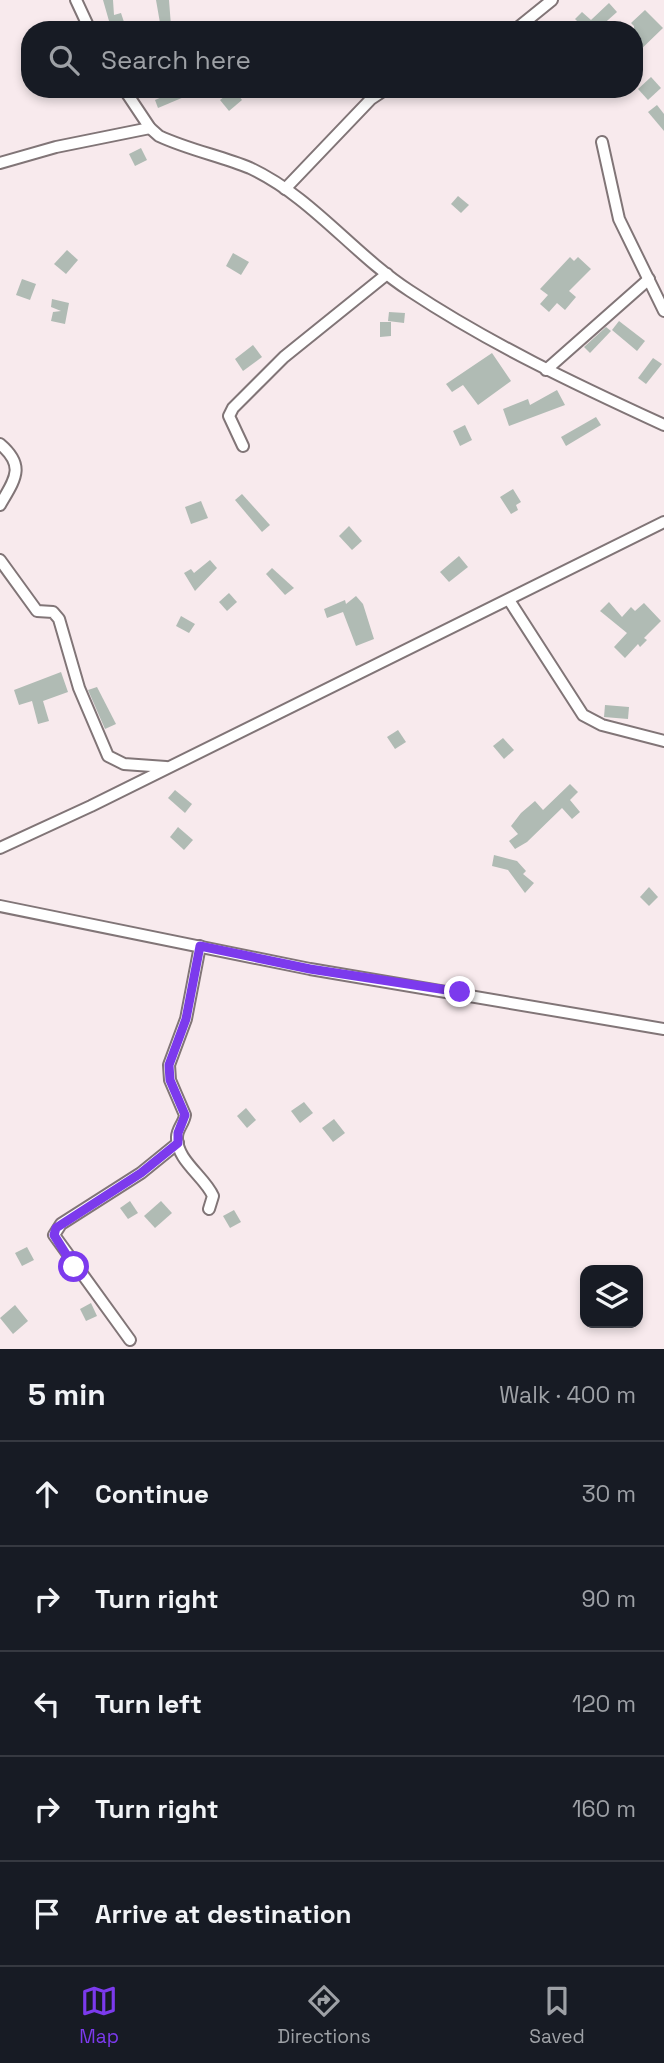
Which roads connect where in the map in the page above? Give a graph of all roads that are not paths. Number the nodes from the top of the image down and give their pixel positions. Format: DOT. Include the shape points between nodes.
graph roads {
  1 [pos="76,0"];
  2 [pos="552,0"];
  3 [pos="86,21"];
  4 [pos="526,21"];
  5 [pos="130,98"];
  6 [pos="372,98"];
  7 [pos="150,128"];
  8 [pos="602,142"];
  9 [pos="0,163"];
  10 [pos="285,189"];
  11 [pos="387,275"];
  12 [pos="649,279"];
  13 [pos="664,311"];
  14 [pos="546,370"];
  15 [pos="664,425"];
  16 [pos="0,444"];
  17 [pos="243,446"];
  18 [pos="0,505"];
  19 [pos="664,522"];
  20 [pos="0,560"];
  21 [pos="509,600"];
  22 [pos="664,741"];
  23 [pos="169,767"];
  24 [pos="0,848"];
  25 [pos="0,906"];
  26 [pos="200,946"];
  27 [pos="664,1029"];
  28 [pos="178,1143"];
  29 [pos="209,1209"];
  30 [pos="130,1340"];
  1 -- 3 [label="street"];
  2 -- 4 [label="street"];
  5 -- 7 [label="street"];
  6 -- 10 [label="street"];
  7 -- 9 [label="street"];
  7 -- 10 [label="street" via="173,143 249,168"];
  8 -- 12 [label="street" via="620,219"];
  10 -- 11 [label="street"];
  11 -- 14 [label="street"];
  11 -- 17 [label="street" via="294,348 233,408 230,421"];
  12 -- 13 [label="street"];
  12 -- 14 [label="street"];
  14 -- 15 [label="street"];
  16 -- 18 [label="street" via="14,458 16,475"];
  19 -- 21 [label="street"];
  20 -- 23 [label="street" via="37,611 53,612 59,620 79,688 108,756 124,764"];
  21 -- 22 [label="street" via="583,715 602,725"];
  21 -- 23 [label="street"];
  23 -- 24 [label="street"];
  25 -- 26 [label="street"];
  26 -- 27 [label="street"];
  26 -- 28 [label="street" via="186,1019 169,1065 170,1080 185,1115"];
  28 -- 29 [label="street" via="214,1196"];
  28 -- 30 [label="street" via="141,1173 61,1224 54,1235"];
}
